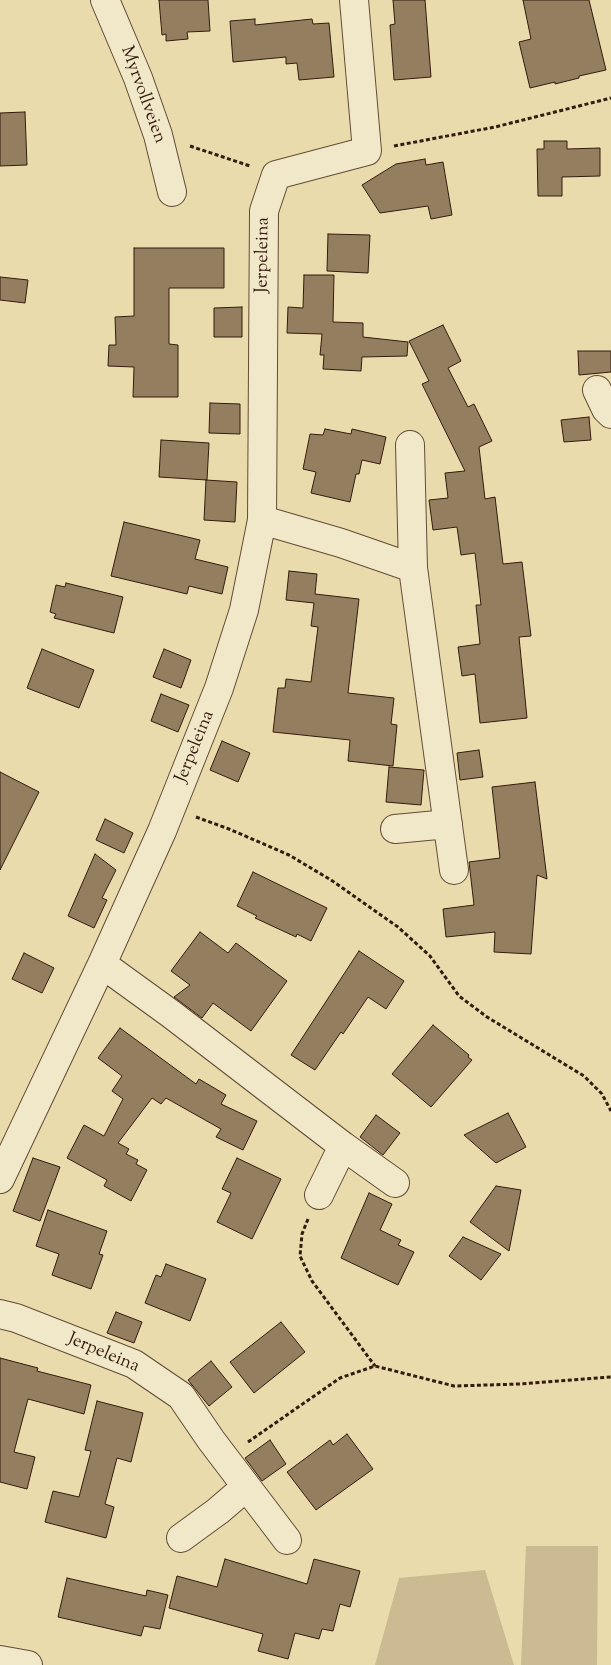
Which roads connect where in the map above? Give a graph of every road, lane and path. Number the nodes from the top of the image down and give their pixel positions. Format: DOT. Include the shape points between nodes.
graph roads {
  1 [pos="105,0"];
  2 [pos="354,0"];
  3 [pos="611,98"];
  4 [pos="158,135"];
  5 [pos="367,151"];
  6 [pos="276,175"];
  7 [pos="172,192"];
  8 [pos="597,390"];
  9 [pos="611,414"];
  10 [pos="410,445"];
  11 [pos="262,520"];
  12 [pos="413,568"];
  13 [pos="172,808"];
  14 [pos="448,824"];
  15 [pos="395,829"];
  16 [pos="454,870"];
  17 [pos="102,964"];
  18 [pos="611,1111"];
  19 [pos="343,1146"];
  20 [pos="0,1179"];
  21 [pos="394,1183"];
  22 [pos="319,1195"];
  23 [pos="0,1314"];
  24 [pos="375,1366"];
  25 [pos="611,1378"];
  26 [pos="225,1458"];
  27 [pos="246,1487"];
  28 [pos="181,1538"];
  29 [pos="287,1540"];
  1 -- 4 [label="street, Myrvollveien"];
  2 -- 5 [label="street"];
  3 -- 5 [label="path" via="495,127"];
  4 -- 6 [label="path"];
  4 -- 7 [label="street, Myrvollveien"];
  5 -- 6 [label="street"];
  6 -- 11 [label="street, Jerpeleina" via="264,211"];
  8 -- 9 [label="street"];
  10 -- 12 [label="street"];
  11 -- 12 [label="street"];
  11 -- 13 [label="street, Jerpeleina" via="244,610 219,688"];
  12 -- 14 [label="street"];
  13 -- 17 [label="street, Jerpeleina"];
  13 -- 18 [label="path" via="289,855 330,880 398,928 430,956 459,996 487,1017 584,1076 602,1094"];
  14 -- 15 [label="street"];
  14 -- 16 [label="street"];
  17 -- 19 [label="street"];
  17 -- 20 [label="street, Jerpeleina"];
  19 -- 21 [label="street"];
  19 -- 22 [label="street"];
  22 -- 24 [label="path" via="302,1234 300,1256 312,1281"];
  23 -- 26 [label="street, Jerpeleina" via="134,1364 181,1396"];
  24 -- 25 [label="path" via="454,1386"];
  24 -- 26 [label="path" via="340,1378"];
  26 -- 27 [label="street, Jerpeleina"];
  27 -- 28 [label="street"];
  27 -- 29 [label="street, Jerpeleina"];
}
